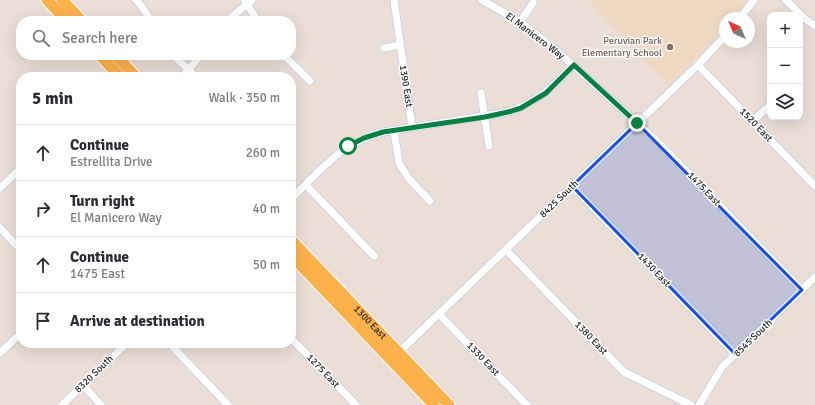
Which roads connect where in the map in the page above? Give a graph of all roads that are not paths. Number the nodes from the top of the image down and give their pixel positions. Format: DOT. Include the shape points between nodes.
graph roads {
  1 [pos="47,0"];
  2 [pos="62,0"];
  3 [pos="136,0"];
  4 [pos="394,0"];
  5 [pos="482,0"];
  6 [pos="754,0"];
  7 [pos="786,0"];
  8 [pos="247,1"];
  9 [pos="533,3"];
  10 [pos="745,12"];
  11 [pos="62,16"];
  12 [pos="77,16"];
  13 [pos="148,16"];
  14 [pos="232,16"];
  15 [pos="255,16"];
  16 [pos="520,22"];
  17 [pos="815,26"];
  18 [pos="719,42"];
  19 [pos="400,45"];
  20 [pos="384,48"];
  21 [pos="105,60"];
  22 [pos="120,60"];
  23 [pos="178,60"];
  24 [pos="197,60"];
  25 [pos="289,60"];
  26 [pos="574,65"];
  27 [pos="698,65"];
  28 [pos="189,70"];
  29 [pos="115,72"];
  30 [pos="131,72"];
  31 [pos="310,81"];
  32 [pos="602,92"];
  33 [pos="481,93"];
  34 [pos="767,108"];
  35 [pos="485,117"];
  36 [pos="753,121"];
  37 [pos="637,123"];
  38 [pos="412,127"];
  39 [pos="394,131"];
  40 [pos="490,146"];
  41 [pos="16,173"];
  42 [pos="306,185"];
  43 [pos="572,186"];
  44 [pos="815,186"];
  45 [pos="0,188"];
  46 [pos="296,195"];
  47 [pos="430,201"];
  48 [pos="0,228"];
  49 [pos="16,245"];
  50 [pos="296,246"];
  51 [pos="506,250"];
  52 [pos="374,256"];
  53 [pos="296,260"];
  54 [pos="815,278"];
  55 [pos="802,290"];
  56 [pos="439,314"];
  57 [pos="16,338"];
  58 [pos="296,343"];
  59 [pos="121,348"];
  60 [pos="174,348"];
  61 [pos="0,353"];
  62 [pos="735,354"];
  63 [pos="395,356"];
  64 [pos="82,386"];
  65 [pos="62,405"];
  66 [pos="101,405"];
  67 [pos="228,405"];
  68 [pos="356,405"];
  69 [pos="434,405"];
  70 [pos="449,405"];
  71 [pos="527,405"];
  72 [pos="691,405"];
  73 [pos="699,405"];
  1 -- 11 [label="main road"];
  2 -- 12 [label="main road"];
  3 -- 13 [label="street"];
  4 -- 19 [label="street, 1390 East"];
  5 -- 16 [label="street, El Manicero Way"];
  6 -- 10 [label="street"];
  7 -- 17 [label="street"];
  8 -- 14 [label="street"];
  8 -- 15 [label="street"];
  9 -- 16 [label="street"];
  16 -- 26 [label="street, El Manicero Way"];
  18 -- 27 [label="street, 8425 South"];
  19 -- 20 [label="street"];
  19 -- 38 [label="street, 1390 East"];
  21 -- 29 [label="main road"];
  22 -- 30 [label="main road"];
  23 -- 28 [label="street"];
  24 -- 28 [label="street"];
  25 -- 31 [label="street"];
  26 -- 32 [label="street, El Manicero Way"];
  26 -- 35 [label="street" via="546,93 534,101 521,108"];
  27 -- 36 [label="street, 1520 East"];
  27 -- 37 [label="street, 8425 South"];
  32 -- 37 [label="street, 1475 East"];
  33 -- 35 [label="street"];
  34 -- 36 [label="street"];
  35 -- 38 [label="street"];
  35 -- 40 [label="street"];
  36 -- 44 [label="street, 1520 East"];
  37 -- 43 [label="street, 8425 South"];
  37 -- 55 [label="street, 1475 East" via="666,149"];
  38 -- 39 [label="street"];
  39 -- 42 [label="street" via="373,134 348,146"];
  39 -- 47 [label="street" via="399,163"];
  41 -- 45 [label="street"];
  42 -- 46 [label="street"];
  42 -- 52 [label="street"];
  43 -- 51 [label="street, 8425 South"];
  43 -- 62 [label="street, 1430 East"];
  48 -- 49 [label="street"];
  50 -- 63 [label="main road, 1300 East"];
  51 -- 56 [label="street, 8425 South"];
  51 -- 72 [label="street, 1380 East" via="624,372"];
  53 -- 63 [label="main road, 1300 East"];
  54 -- 55 [label="street, 8545 South"];
  55 -- 62 [label="street, 8545 South"];
  56 -- 63 [label="street, 8425 South"];
  56 -- 71 [label="street, 1330 East"];
  57 -- 61 [label="street"];
  58 -- 68 [label="street, 1275 East"];
  59 -- 64 [label="street, 8320 South"];
  60 -- 67 [label="street"];
  62 -- 73 [label="street, 8545 South" via="717,374"];
  63 -- 69 [label="main road, 1300 East"];
  63 -- 70 [label="main road, 1300 East"];
  64 -- 65 [label="street, 8320 South"];
  64 -- 66 [label="street"];
}
